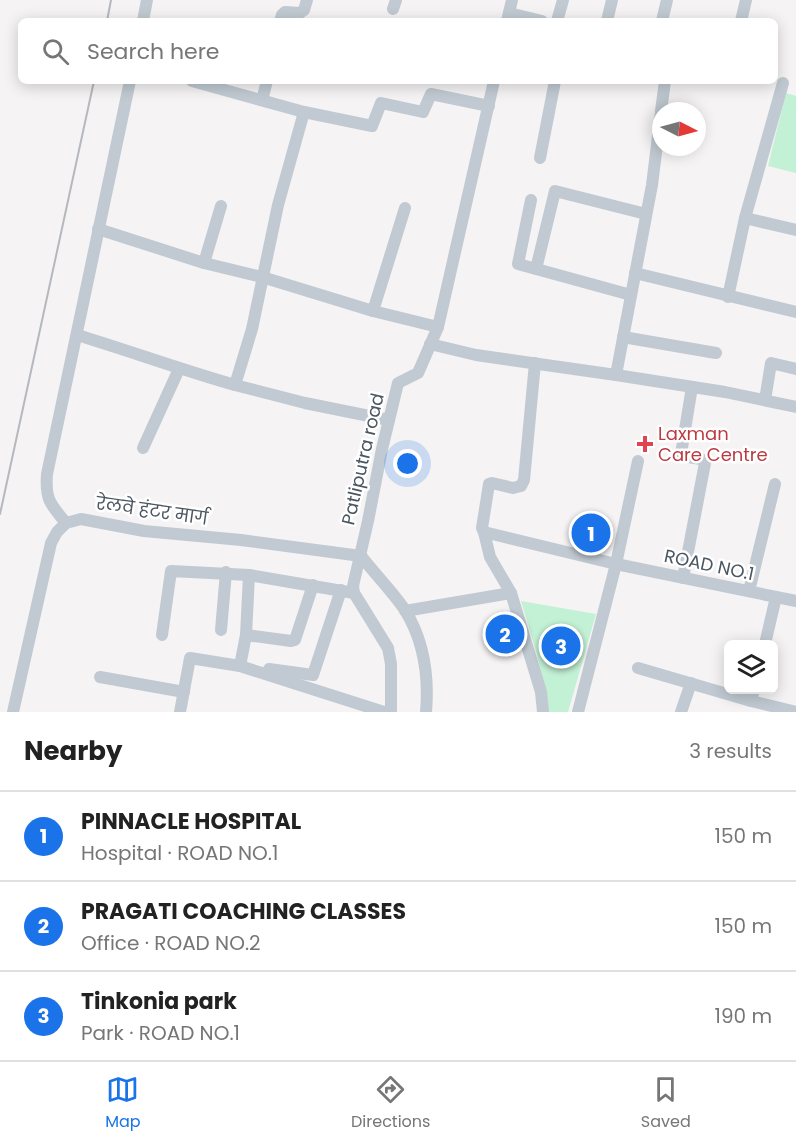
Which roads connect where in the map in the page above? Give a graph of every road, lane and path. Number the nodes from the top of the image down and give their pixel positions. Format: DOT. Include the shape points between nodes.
graph roads {
  1 [pos="147,0"];
  2 [pos="307,0"];
  3 [pos="562,0"];
  4 [pos="612,0"];
  5 [pos="667,0"];
  6 [pos="746,0"];
  7 [pos="509,11"];
  8 [pos="144,18"];
  9 [pos="281,18"];
  10 [pos="532,18"];
  11 [pos="558,18"];
  12 [pos="608,18"];
  13 [pos="663,18"];
  14 [pos="742,18"];
  15 [pos="779,82"];
  16 [pos="129,84"];
  17 [pos="203,84"];
  18 [pos="266,84"];
  19 [pos="493,84"];
  20 [pos="554,84"];
  21 [pos="665,84"];
  22 [pos="796,87"];
  23 [pos="262,100"];
  24 [pos="662,102"];
  25 [pos="489,106"];
  26 [pos="304,112"];
  27 [pos="654,156"];
  28 [pos="540,158"];
  29 [pos="531,200"];
  30 [pos="221,206"];
  31 [pos="405,208"];
  32 [pos="646,214"];
  33 [pos="746,218"];
  34 [pos="98,229"];
  35 [pos="796,230"];
  36 [pos="204,263"];
  37 [pos="536,269"];
  38 [pos="635,273"];
  39 [pos="262,277"];
  40 [pos="631,295"];
  41 [pos="728,297"];
  42 [pos="373,311"];
  43 [pos="796,312"];
  44 [pos="438,327"];
  45 [pos="77,335"];
  46 [pos="623,337"];
  47 [pos="430,344"];
  48 [pos="716,353"];
  49 [pos="535,363"];
  50 [pos="179,369"];
  51 [pos="796,369"];
  52 [pos="616,375"];
  53 [pos="235,385"];
  54 [pos="692,387"];
  55 [pos="765,400"];
  56 [pos="796,408"];
  57 [pos="389,420"];
  58 [pos="143,448"];
  59 [pos="638,461"];
  60 [pos="775,484"];
  61 [pos="66,523"];
  62 [pos="484,532"];
  63 [pos="361,556"];
  64 [pos="616,564"];
  65 [pos="226,572"];
  66 [pos="249,575"];
  67 [pos="683,578"];
  68 [pos="313,585"];
  69 [pos="341,591"];
  70 [pos="749,591"];
  71 [pos="354,593"];
  72 [pos="511,593"];
  73 [pos="776,597"];
  74 [pos="796,601"];
  75 [pos="405,611"];
  76 [pos="221,630"];
  77 [pos="162,635"];
  78 [pos="246,635"];
  79 [pos="766,640"];
  80 [pos="240,666"];
  81 [pos="256,666"];
  82 [pos="638,668"];
  83 [pos="100,677"];
  84 [pos="690,683"];
  85 [pos="184,692"];
  86 [pos="753,695"];
  87 [pos="13,712"];
  88 [pos="180,712"];
  89 [pos="384,712"];
  90 [pos="390,712"];
  91 [pos="426,712"];
  92 [pos="543,712"];
  93 [pos="578,712"];
  94 [pos="681,712"];
  95 [pos="796,712"];
  1 -- 8 [label="street"];
  2 -- 9 [label="street" via="300,13 285,12"];
  3 -- 11 [label="street"];
  4 -- 12 [label="street"];
  5 -- 13 [label="street"];
  6 -- 14 [label="street"];
  7 -- 10 [label="street"];
  15 -- 22 [label="street"];
  15 -- 33 [label="street"];
  16 -- 34 [label="street"];
  17 -- 23 [label="street"];
  18 -- 23 [label="street"];
  19 -- 25 [label="street, Patliputra road"];
  20 -- 28 [label="street"];
  21 -- 24 [label="street"];
  23 -- 26 [label="street"];
  25 -- 26 [label="street" via="432,94 423,112 381,103 372,126"];
  25 -- 44 [label="street, Patliputra road"];
  26 -- 39 [label="street"];
  27 -- 32 [label="street"];
  29 -- 37 [label="street" via="518,264"];
  30 -- 36 [label="street"];
  31 -- 42 [label="street"];
  32 -- 37 [label="street" via="555,191"];
  32 -- 38 [label="street"];
  33 -- 35 [label="street"];
  33 -- 41 [label="street"];
  34 -- 36 [label="street"];
  34 -- 45 [label="street"];
  36 -- 39 [label="street"];
  37 -- 40 [label="street"];
  38 -- 40 [label="street"];
  38 -- 41 [label="street"];
  39 -- 42 [label="street"];
  39 -- 53 [label="street"];
  40 -- 46 [label="street"];
  41 -- 43 [label="street"];
  42 -- 44 [label="street"];
  44 -- 47 [label="street, Patliputra road"];
  45 -- 50 [label="street"];
  45 -- 61 [label="street" via="45,491"];
  46 -- 48 [label="street"];
  46 -- 52 [label="street"];
  47 -- 49 [label="street" via="476,356"];
  47 -- 57 [label="street, Patliputra road" via="418,373 398,383"];
  49 -- 52 [label="street"];
  49 -- 62 [label="street" via="524,480 521,486 513,488 489,484"];
  50 -- 53 [label="street"];
  50 -- 58 [label="street"];
  51 -- 55 [label="street" via="771,363"];
  52 -- 54 [label="street"];
  53 -- 57 [label="street"];
  54 -- 55 [label="street"];
  54 -- 67 [label="street" via="681,456 705,463"];
  55 -- 56 [label="street"];
  57 -- 63 [label="street, Patliputra road"];
  59 -- 64 [label="street"];
  60 -- 70 [label="street"];
  61 -- 63 [label="street, रेलवे हंटर मार्ग" via="81,519 144,531"];
  61 -- 87 [label="street" via="51,543"];
  62 -- 64 [label="street, ROAD NO.1"];
  62 -- 72 [label="street" via="490,557"];
  63 -- 71 [label="street, Patliputra road" via="352,586"];
  63 -- 75 [label="street"];
  64 -- 67 [label="street, ROAD NO.1"];
  64 -- 93 [label="street"];
  65 -- 66 [label="street"];
  65 -- 76 [label="street"];
  65 -- 77 [label="street" via="171,571"];
  66 -- 68 [label="street"];
  66 -- 78 [label="street"];
  67 -- 70 [label="street, ROAD NO.1"];
  68 -- 69 [label="street"];
  68 -- 78 [label="street" via="295,640"];
  69 -- 71 [label="street"];
  69 -- 81 [label="street" via="314,675"];
  70 -- 73 [label="street, ROAD NO.1"];
  71 -- 90 [label="street" via="388,648"];
  72 -- 75 [label="street"];
  72 -- 92 [label="street" via="541,692"];
  73 -- 74 [label="street, ROAD NO.1"];
  73 -- 79 [label="street"];
  75 -- 91 [label="street" via="424,653"];
  78 -- 80 [label="street"];
  80 -- 85 [label="street" via="189,658"];
  80 -- 89 [label="street"];
  82 -- 84 [label="street"];
  83 -- 85 [label="street"];
  84 -- 86 [label="street"];
  84 -- 94 [label="street"];
  85 -- 88 [label="street"];
  86 -- 95 [label="street"];
}
